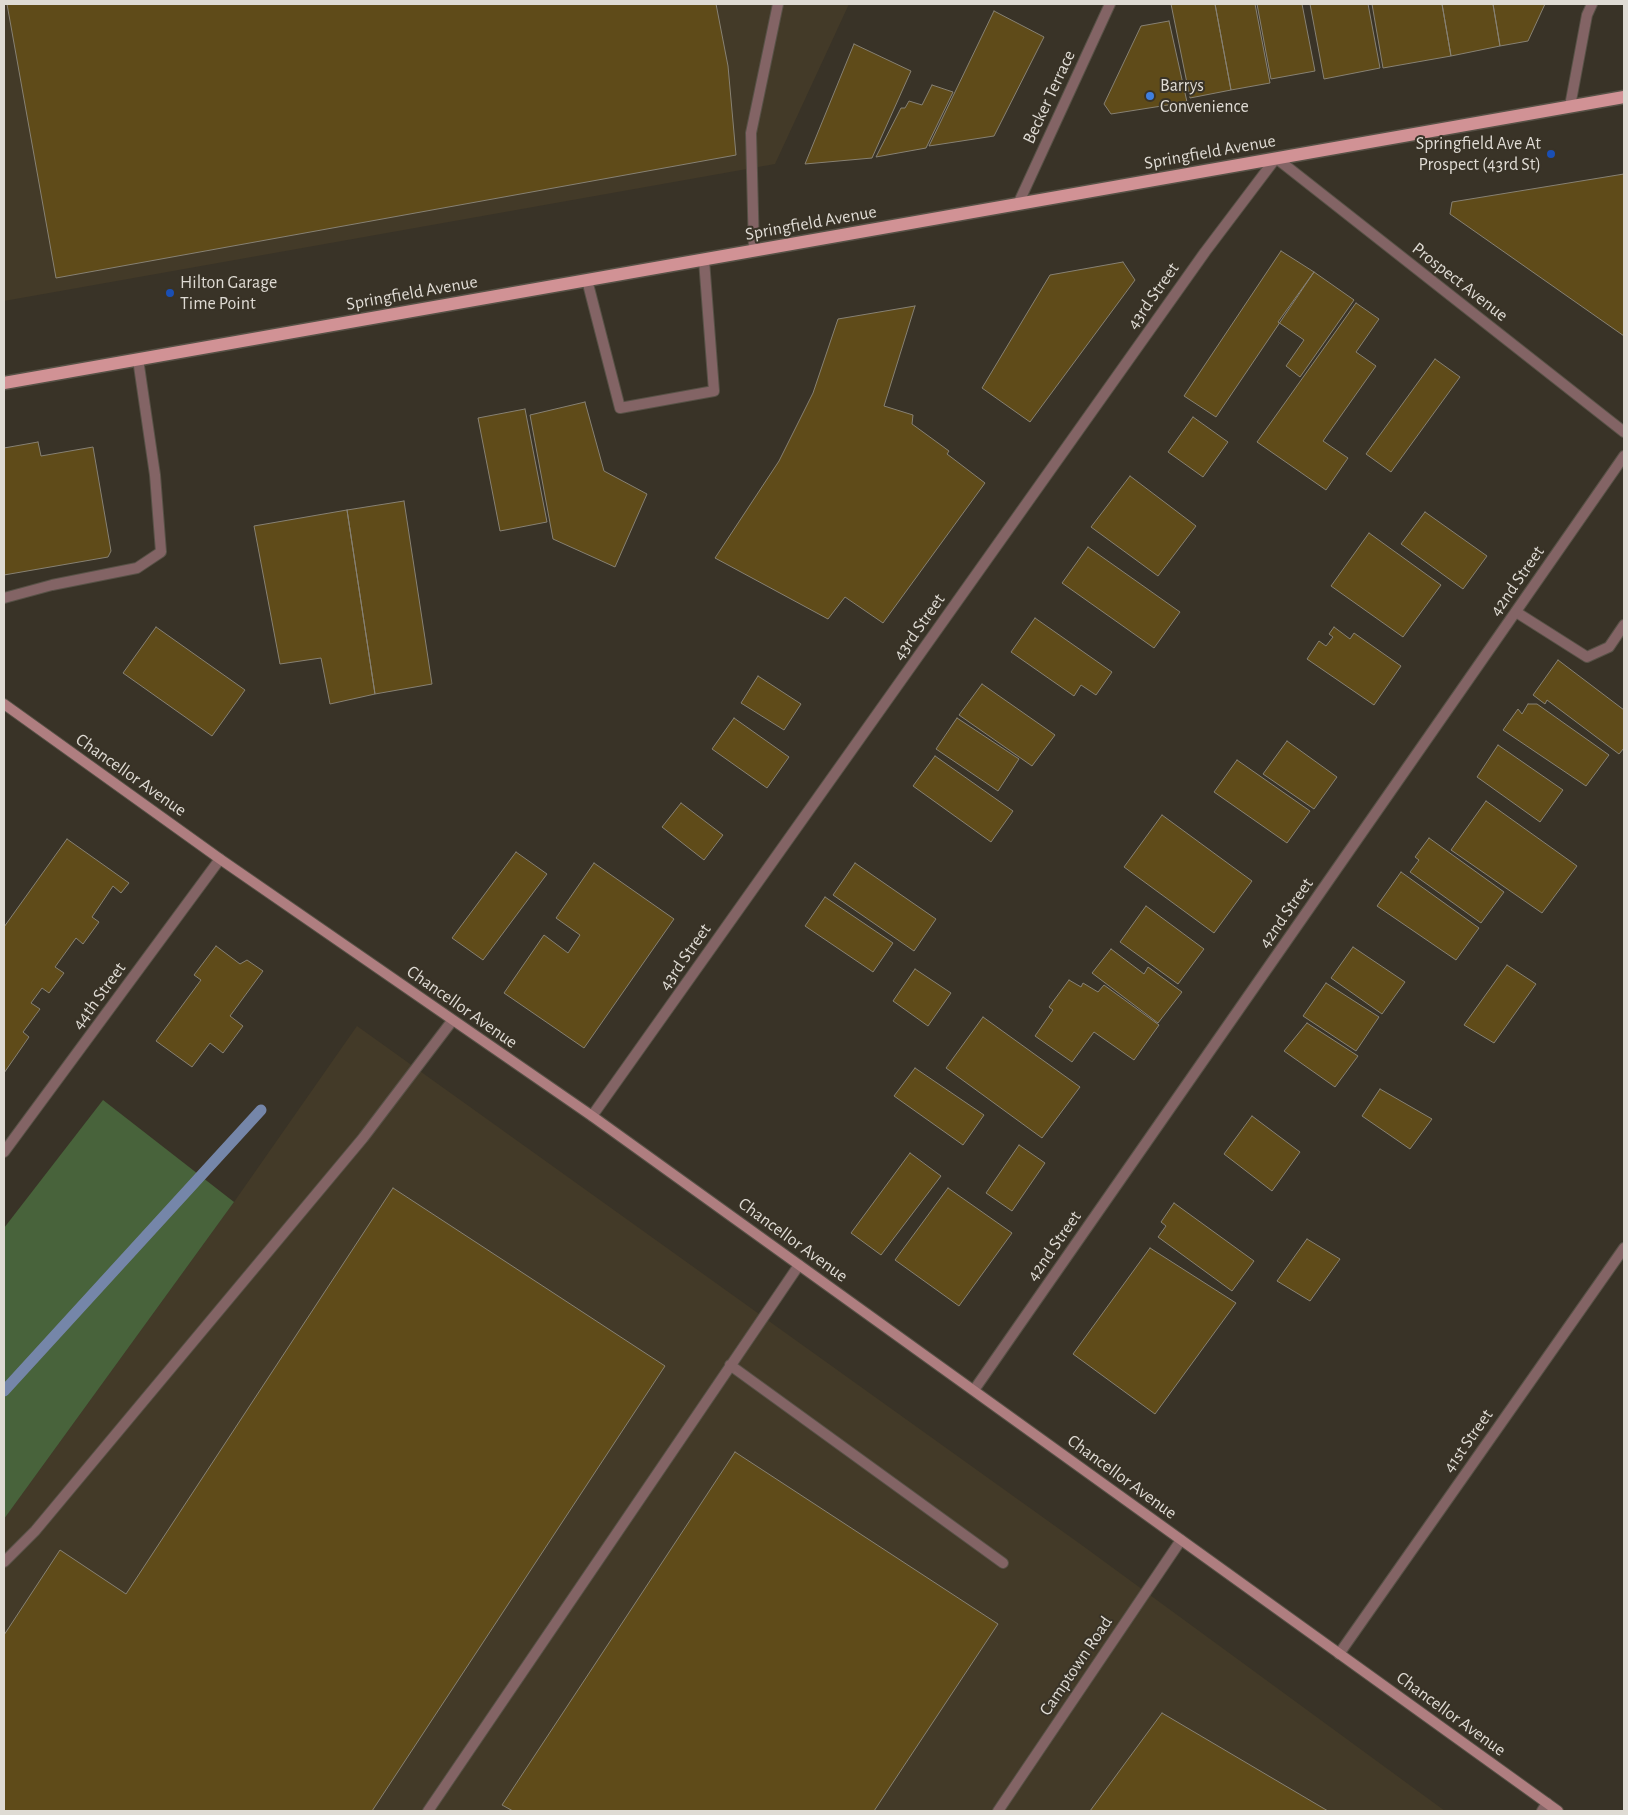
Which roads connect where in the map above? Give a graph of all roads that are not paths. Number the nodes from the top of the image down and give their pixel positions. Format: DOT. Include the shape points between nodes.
graph roads {
  1 [pos="778,4"];
  2 [pos="1110,4"];
  3 [pos="1592,4"];
  4 [pos="1624,97"];
  5 [pos="1570,106"];
  6 [pos="1276,158"];
  7 [pos="1018,204"];
  8 [pos="754,251"];
  9 [pos="704,260"];
  10 [pos="587,280"];
  11 [pos="138,359"];
  12 [pos="4,383"];
  13 [pos="1624,432"];
  14 [pos="1624,456"];
  15 [pos="4,598"];
  16 [pos="1516,612"];
  17 [pos="1624,625"];
  18 [pos="4,704"];
  19 [pos="220,859"];
  20 [pos="452,1021"];
  21 [pos="592,1116"];
  22 [pos="4,1152"];
  23 [pos="1624,1248"];
  24 [pos="799,1265"];
  25 [pos="730,1365"];
  26 [pos="974,1390"];
  27 [pos="1181,1540"];
  28 [pos="4,1562"];
  29 [pos="1003,1562"];
  30 [pos="1339,1654"];
  31 [pos="1545,1807"];
  32 [pos="428,1811"];
  33 [pos="998,1811"];
  34 [pos="1558,1811"];
  1 -- 8 [label="street" via="751,133"];
  2 -- 7 [label="street, Becker Terrace"];
  3 -- 5 [label="street" via="1587,15"];
  4 -- 5 [label="main road, Springfield Avenue"];
  5 -- 6 [label="main road, Springfield Avenue"];
  6 -- 7 [label="main road, Springfield Avenue"];
  6 -- 13 [label="street, Prospect Avenue"];
  6 -- 21 [label="street, 43rd Street" via="1210,244"];
  7 -- 8 [label="main road, Springfield Avenue"];
  8 -- 9 [label="main road, Springfield Avenue"];
  9 -- 10 [label="main road, Springfield Avenue"];
  9 -- 10 [label="street" via="714,391 620,408"];
  10 -- 11 [label="main road, Springfield Avenue"];
  11 -- 12 [label="main road, Springfield Avenue"];
  11 -- 15 [label="street" via="156,475 161,552 137,568"];
  14 -- 16 [label="street, 42nd Street"];
  16 -- 17 [label="street" via="1587,657 1608,647"];
  16 -- 26 [label="street, 42nd Street"];
  18 -- 19 [label="main road, Chancellor Avenue"];
  19 -- 20 [label="main road, Chancellor Avenue"];
  19 -- 22 [label="street, 44th Street"];
  20 -- 21 [label="main road, Chancellor Avenue"];
  20 -- 28 [label="street" via="363,1138 35,1531"];
  21 -- 24 [label="main road, Chancellor Avenue"];
  23 -- 30 [label="street, 41st Street"];
  24 -- 25 [label="street"];
  24 -- 26 [label="main road, Chancellor Avenue"];
  25 -- 29 [label="street"];
  25 -- 32 [label="street"];
  26 -- 27 [label="main road, Chancellor Avenue"];
  27 -- 30 [label="main road, Chancellor Avenue"];
  27 -- 33 [label="street, Camptown Road"];
  30 -- 31 [label="main road, Chancellor Avenue"];
  31 -- 34 [label="main road, Chancellor Avenue"];
}
